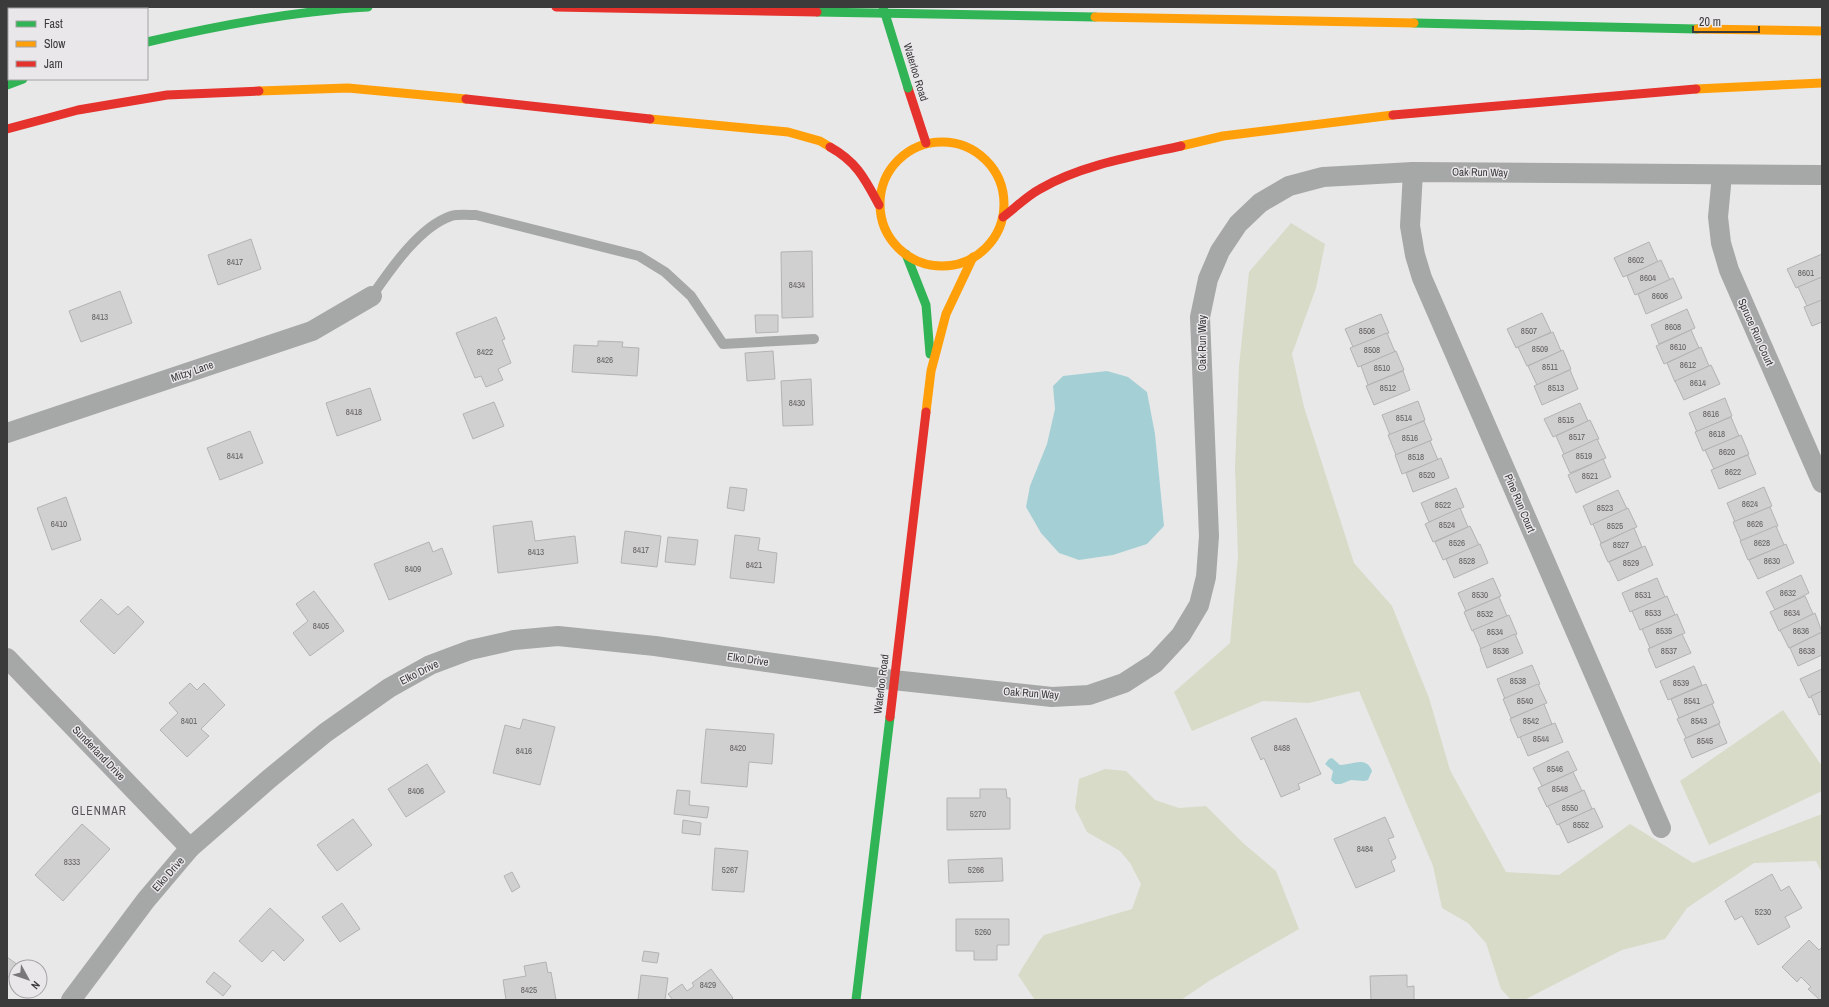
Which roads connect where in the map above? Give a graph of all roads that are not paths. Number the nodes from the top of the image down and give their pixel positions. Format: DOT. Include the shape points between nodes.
graph roads {
  1 [pos="368,7"];
  2 [pos="556,7"];
  3 [pos="883,7"];
  4 [pos="1822,31"];
  5 [pos="148,42"];
  6 [pos="20,80"];
  7 [pos="1822,83"];
  8 [pos="7,85"];
  9 [pos="7,129"];
  10 [pos="926,143"];
  11 [pos="1413,172"];
  12 [pos="1722,175"];
  13 [pos="1822,175"];
  14 [pos="879,205"];
  15 [pos="1003,217"];
  16 [pos="906,254"];
  17 [pos="973,257"];
  18 [pos="372,296"];
  19 [pos="814,339"];
  20 [pos="931,371"];
  21 [pos="7,434"];
  22 [pos="1822,483"];
  23 [pos="7,658"];
  24 [pos="893,680"];
  25 [pos="1661,828"];
  26 [pos="190,848"];
  27 [pos="71,1000"];
  28 [pos="856,1000"];
  1 -- 5 [label="main road" via="329,9 215,26"];
  2 -- 4 [label="main road"];
  3 -- 10 [label="main road, Waterloo Road, bridge"];
  6 -- 8 [label="main road"];
  7 -- 15 [label="main road" via="1694,89 1359,118 1224,136 1115,161 1066,176 1038,189"];
  9 -- 14 [label="main road" via="78,110 167,95 348,88 424,94 788,132 820,141 841,153 860,170"];
  10 -- 14 [label="main road" via="906,152 893,165 882,184"];
  10 -- 15 [label="main road" via="940,141 961,144 985,159 1000,181 1004,202"];
  11 -- 12 [label="street, Oak Run Way"];
  11 -- 24 [label="street, Oak Run Way" via="1323,177 1289,186 1260,203 1238,224 1220,251 1208,279 1200,317 1209,536 1206,577 1199,605 1181,634 1155,663 1124,683 1089,695 1052,697"];
  11 -- 25 [label="street, Pine Run Court" via="1410,226 1422,278"];
  12 -- 13 [label="street, Oak Run Way"];
  12 -- 22 [label="street, Spruce Run Court" via="1718,217 1720,243 1729,270"];
  14 -- 16 [label="main road" via="884,226 898,249"];
  15 -- 17 [label="main road" via="993,239"];
  16 -- 17 [label="main road" via="917,261 938,267"];
  16 -- 20 [label="main road, Waterloo Road" via="926,305"];
  17 -- 20 [label="main road, Waterloo Road" via="946,314"];
  18 -- 19 [label="lane" via="398,260 431,228 452,216 476,215 639,256 665,272 691,296 724,344"];
  18 -- 21 [label="street, Mitzy Lane" via="312,331"];
  20 -- 24 [label="main road, Waterloo Road"];
  23 -- 26 [label="street, Sunderland Drive"];
  24 -- 26 [label="street, Elko Drive" via="655,646 558,636 514,640 470,650 430,665 389,688 325,733"];
  24 -- 28 [label="main road, Waterloo Road"];
  26 -- 27 [label="street, Elko Drive" via="146,900"];
}
